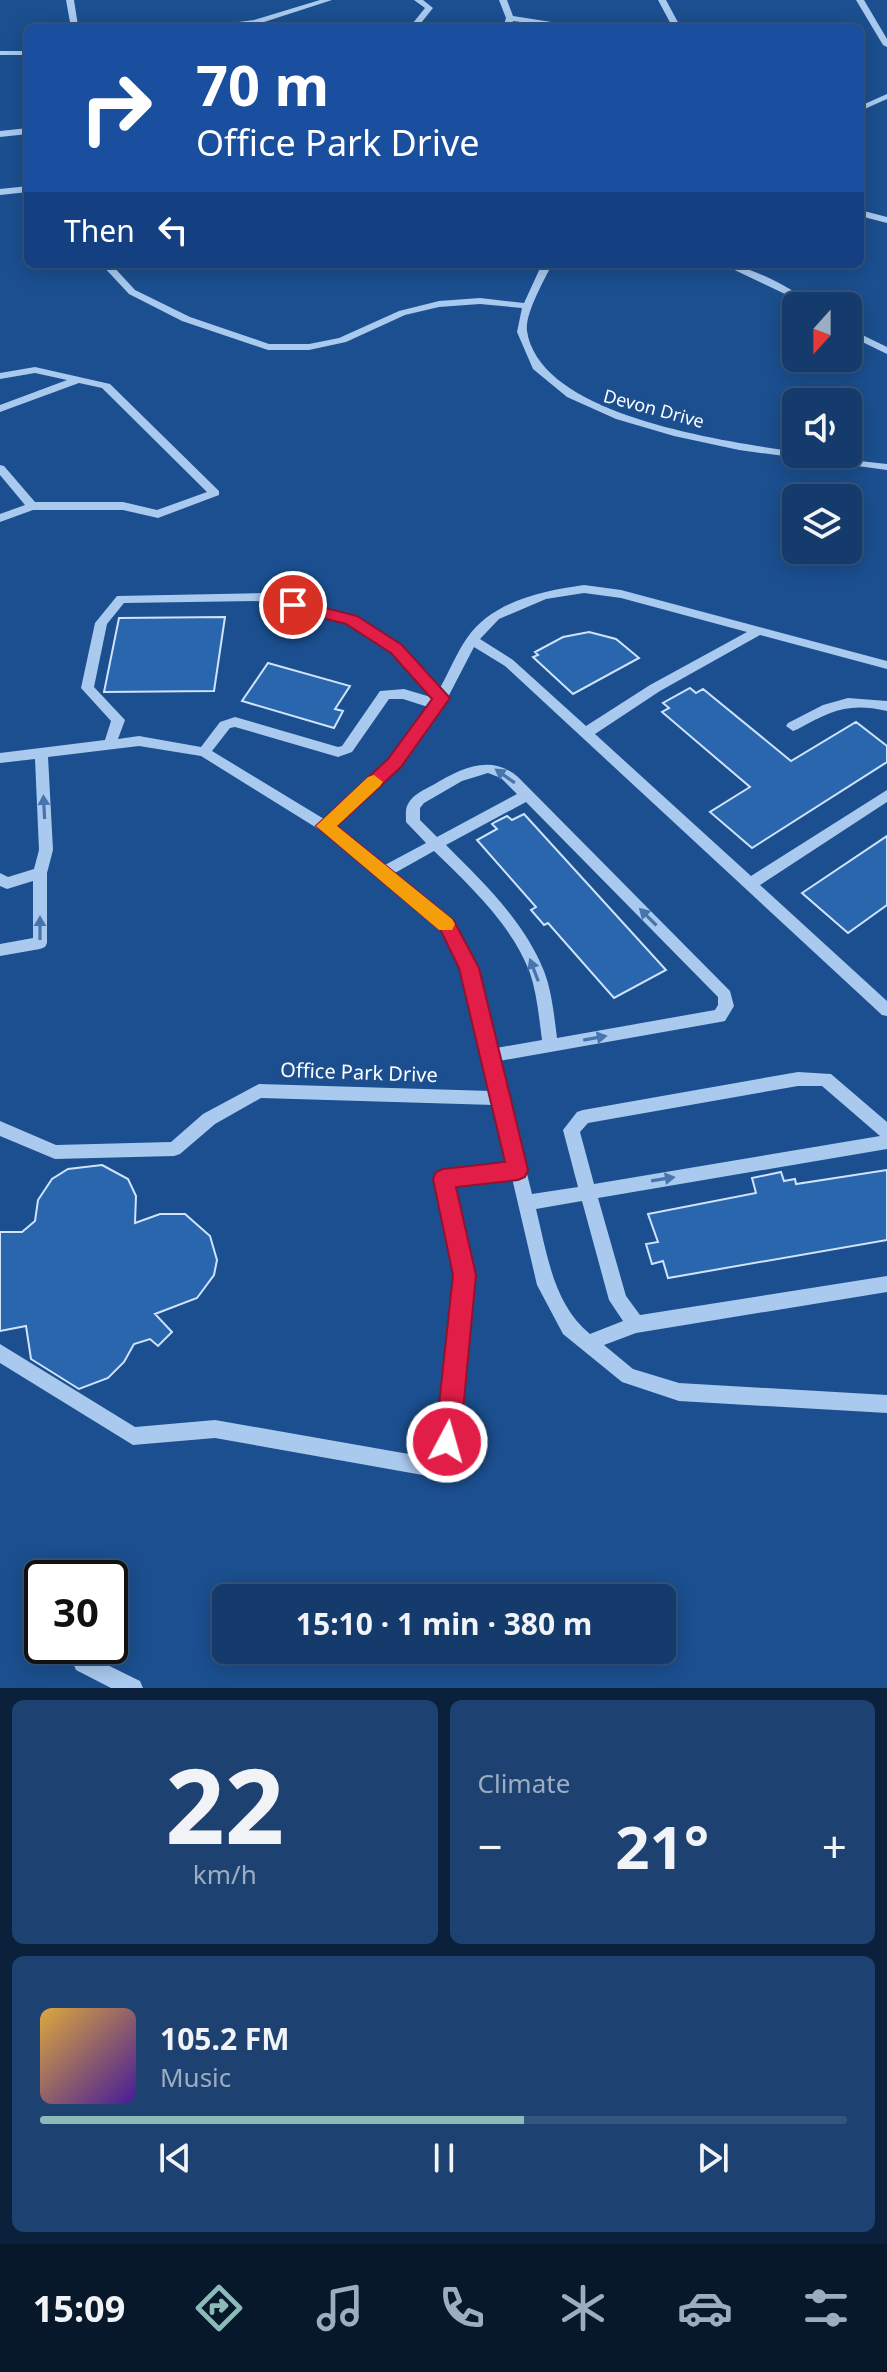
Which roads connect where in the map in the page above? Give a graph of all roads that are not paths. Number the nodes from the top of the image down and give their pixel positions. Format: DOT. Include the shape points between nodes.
graph roads {
  1 [pos="70,0"];
  2 [pos="328,0"];
  3 [pos="418,0"];
  4 [pos="503,0"];
  5 [pos="662,0"];
  6 [pos="860,0"];
  7 [pos="286,1"];
  8 [pos="300,10"];
  9 [pos="510,18"];
  10 [pos="74,24"];
  11 [pos="233,24"];
  12 [pos="416,24"];
  13 [pos="508,24"];
  14 [pos="556,24"];
  15 [pos="675,24"];
  16 [pos="887,45"];
  17 [pos="0,53"];
  18 [pos="24,53"];
  19 [pos="887,96"];
  20 [pos="864,107"];
  21 [pos="24,131"];
  22 [pos="0,134"];
  23 [pos="24,189"];
  24 [pos="0,192"];
  25 [pos="864,214"];
  26 [pos="887,220"];
  27 [pos="110,268"];
  28 [pos="545,268"];
  29 [pos="736,268"];
  30 [pos="752,268"];
  31 [pos="746,272"];
  32 [pos="783,292"];
  33 [pos="529,306"];
  34 [pos="862,338"];
  35 [pos="887,351"];
  36 [pos="0,367"];
  37 [pos="15,372"];
  38 [pos="0,376"];
  39 [pos="80,380"];
  40 [pos="0,409"];
  41 [pos="887,467"];
  42 [pos="0,468"];
  43 [pos="32,506"];
  44 [pos="0,518"];
  45 [pos="758,631"];
  46 [pos="472,640"];
  47 [pos="887,665"];
  48 [pos="439,702"];
  49 [pos="887,706"];
  50 [pos="793,726"];
  51 [pos="586,733"];
  52 [pos="110,744"];
  53 [pos="204,752"];
  54 [pos="41,753"];
  55 [pos="0,758"];
  56 [pos="527,795"];
  57 [pos="887,795"];
  58 [pos="325,826"];
  59 [pos="434,843"];
  60 [pos="41,867"];
  61 [pos="382,873"];
  62 [pos="0,879"];
  63 [pos="750,884"];
  64 [pos="0,950"];
  65 [pos="887,1010"];
  66 [pos="550,1046"];
  67 [pos="490,1056"];
  68 [pos="500,1098"];
  69 [pos="0,1128"];
  70 [pos="887,1132"];
  71 [pos="887,1142"];
  72 [pos="518,1170"];
  73 [pos="586,1192"];
  74 [pos="526,1203"];
  75 [pos="887,1284"];
  76 [pos="636,1324"];
  77 [pos="588,1343"];
  78 [pos="0,1353"];
  79 [pos="887,1404"];
  80 [pos="85,1664"];
  81 [pos="133,1688"];
  1 -- 10 [label="street"];
  2 -- 8 [label="street"];
  3 -- 12 [label="street" via="429,8"];
  4 -- 9 [label="street"];
  5 -- 15 [label="street"];
  6 -- 16 [label="street"];
  7 -- 8 [label="street"];
  8 -- 11 [label="street"];
  9 -- 13 [label="street"];
  9 -- 14 [label="street"];
  17 -- 18 [label="street"];
  19 -- 20 [label="street"];
  21 -- 22 [label="street"];
  23 -- 24 [label="street"];
  25 -- 26 [label="street"];
  27 -- 33 [label="street" via="132,292 186,319 268,347 342,340 402,313 439,304"];
  28 -- 33 [label="street, Devon Drive"];
  29 -- 31 [label="street"];
  30 -- 31 [label="street"];
  31 -- 32 [label="street"];
  33 -- 41 [label="street, Devon Drive" via="521,330 527,354 555,387 587,406 736,445"];
  34 -- 35 [label="street"];
  36 -- 37 [label="street"];
  37 -- 38 [label="street"];
  37 -- 39 [label="street" via="35,370"];
  39 -- 40 [label="street"];
  39 -- 43 [label="street" via="106,386 215,493 158,514 123,506"];
  42 -- 43 [label="street"];
  43 -- 44 [label="street"];
  45 -- 46 [label="street" via="584,589 544,595 495,616"];
  45 -- 47 [label="street"];
  45 -- 51 [label="street"];
  46 -- 48 [label="street"];
  46 -- 51 [label="street" via="509,663"];
  48 -- 52 [label="street" via="396,649 352,620 264,597 121,599 101,623 87,688 118,720"];
  48 -- 53 [label="street" via="385,694 347,749 338,752 235,722 225,725"];
  48 -- 58 [label="street" via="395,763"];
  49 -- 50 [label="street" via="840,702"];
  51 -- 63 [label="street"];
  52 -- 53 [label="street" via="139,741"];
  52 -- 54 [label="street"];
  53 -- 58 [label="street"];
  54 -- 55 [label="street"];
  60 -- 54 [label="street, one-way" via="46,850"];
  56 -- 59 [label="street"];
  56 -- 59 [label="street, one-way" via="495,768 462,776 413,807 413,822"];
  66 -- 56 [label="street, one-way" via="720,1016 725,995"];
  57 -- 63 [label="street"];
  58 -- 61 [label="street"];
  59 -- 61 [label="street"];
  66 -- 59 [label="street, one-way" via="537,972 520,938"];
  60 -- 62 [label="street" via="7,883"];
  64 -- 60 [label="street, one-way" via="40,943"];
  61 -- 67 [label="street" via="447,926 469,968"];
  63 -- 65 [label="street"];
  66 -- 67 [label="street"];
  67 -- 68 [label="street"];
  68 -- 69 [label="street, Office Park Drive" via="259,1091 209,1119 174,1149 55,1152"];
  68 -- 72 [label="street"];
  70 -- 73 [label="street" via="825,1079 798,1079 583,1117 571,1130"];
  73 -- 71 [label="street, one-way"];
  72 -- 74 [label="street"];
  72 -- 78 [label="street" via="443,1179 465,1275 445,1470 215,1429 133,1436"];
  73 -- 74 [label="street"];
  73 -- 76 [label="street" via="618,1300"];
  74 -- 77 [label="street" via="546,1285 569,1328"];
  75 -- 76 [label="street"];
  76 -- 77 [label="street"];
  77 -- 79 [label="street" via="628,1376 679,1392"];
  80 -- 81 [label="street"];
}
